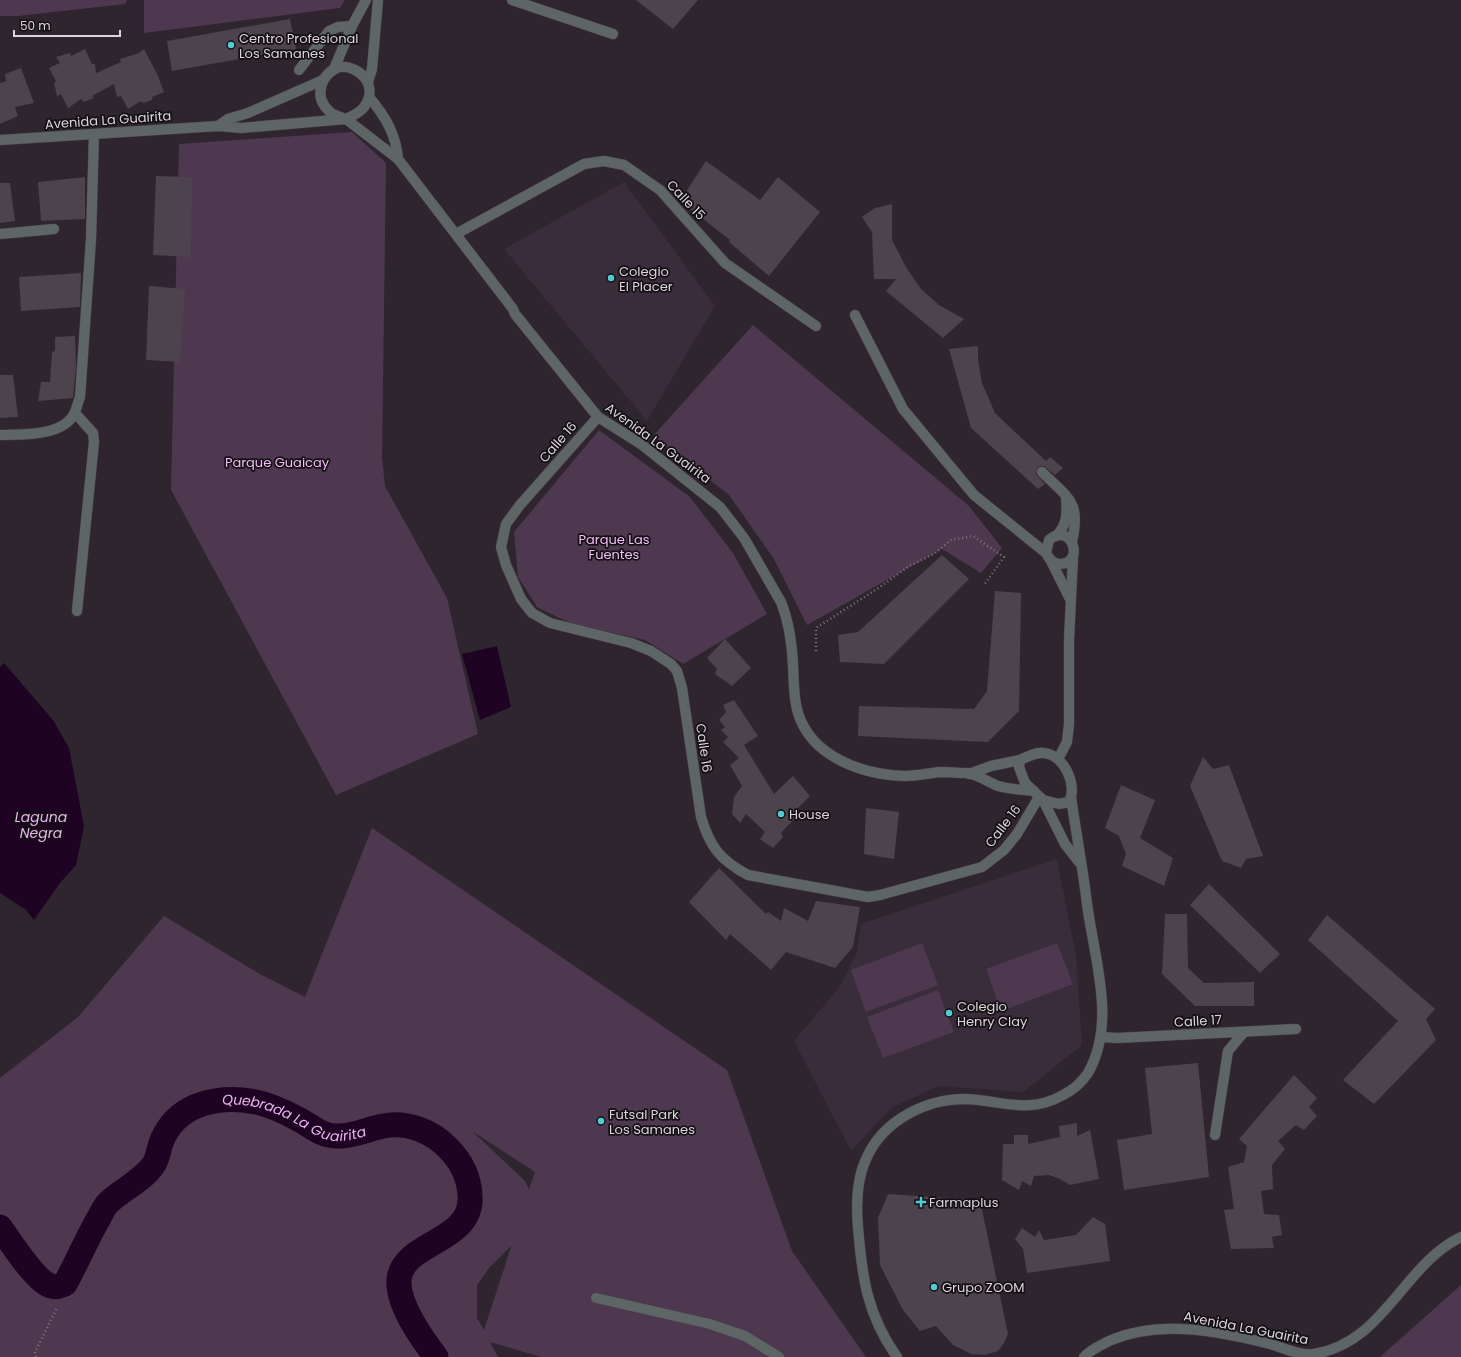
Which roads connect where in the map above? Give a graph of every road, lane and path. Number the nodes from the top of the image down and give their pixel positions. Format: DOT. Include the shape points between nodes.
graph roads {
  1 [pos="366,0"];
  2 [pos="378,0"];
  3 [pos="512,0"];
  4 [pos="352,26"];
  5 [pos="613,34"];
  6 [pos="334,69"];
  7 [pos="299,70"];
  8 [pos="323,80"];
  9 [pos="368,82"];
  10 [pos="369,98"];
  11 [pos="346,119"];
  12 [pos="218,126"];
  13 [pos="94,134"];
  14 [pos="0,140"];
  15 [pos="398,159"];
  16 [pos="54,229"];
  17 [pos="0,234"];
  18 [pos="456,234"];
  19 [pos="855,315"];
  20 [pos="816,326"];
  21 [pos="75,413"];
  22 [pos="598,417"];
  23 [pos="0,436"];
  24 [pos="1042,472"];
  25 [pos="1066,497"];
  26 [pos="1056,536"];
  27 [pos="1072,542"];
  28 [pos="1072,556"];
  29 [pos="1049,557"];
  30 [pos="984,585"];
  31 [pos="1071,601"];
  32 [pos="77,611"];
  33 [pos="816,651"];
  34 [pos="1058,759"];
  35 [pos="1020,760"];
  36 [pos="969,774"];
  37 [pos="1039,796"];
  38 [pos="1071,797"];
  39 [pos="1080,862"];
  40 [pos="1296,1029"];
  41 [pos="1244,1032"];
  42 [pos="1101,1037"];
  43 [pos="1215,1134"];
  44 [pos="1461,1237"];
  45 [pos="596,1298"];
  46 [pos="57,1308"];
  47 [pos="36,1357"];
  48 [pos="779,1357"];
  49 [pos="897,1357"];
  50 [pos="1084,1357"];
  1 -- 4 [label="street"];
  2 -- 9 [label="street" via="372,69"];
  3 -- 5 [label="street"];
  4 -- 6 [label="street"];
  4 -- 7 [label="street" via="329,31"];
  6 -- 8 [label="street, Avenida La Guairita"];
  6 -- 9 [label="street" via="345,67 356,70"];
  8 -- 11 [label="street, Avenida La Guairita" via="320,97 324,105 330,112"];
  8 -- 12 [label="street, Avenida La Guairita" via="302,87 248,113 228,119"];
  9 -- 10 [label="street"];
  10 -- 11 [label="street, Avenida La Guairita" via="359,113"];
  10 -- 15 [label="street, Avenida La Guairita" via="379,109 394,136"];
  11 -- 12 [label="street, Avenida La Guairita" via="241,128"];
  11 -- 15 [label="street, Avenida La Guairita"];
  12 -- 13 [label="street, Avenida La Guairita"];
  13 -- 14 [label="street, Avenida La Guairita"];
  13 -- 21 [label="street" via="91,239 80,397"];
  15 -- 18 [label="street, Avenida La Guairita"];
  16 -- 17 [label="street"];
  18 -- 20 [label="street, Calle 15" via="584,164 604,161 624,165 660,190 725,264"];
  18 -- 22 [label="street, Avenida La Guairita" via="515,314"];
  19 -- 29 [label="street" via="903,409 974,496"];
  21 -- 23 [label="street" via="61,427 44,433"];
  21 -- 32 [label="street" via="93,433 94,442"];
  22 -- 36 [label="street, Avenida La Guairita" via="641,444 694,485 720,507 736,526 781,602 792,650 798,714 808,732 821,747 854,767 883,773 907,776 941,772"];
  22 -- 37 [label="street, Calle 16" via="520,505 506,524 501,547 521,598 532,613 566,628 631,643 651,651 677,671 682,688 700,817 705,832 720,857 748,875 868,897 880,895 982,867 1004,850 1017,834"];
  24 -- 25 [label="street"];
  25 -- 26 [label="street" via="1067,515 1063,530"];
  25 -- 27 [label="street" via="1076,512"];
  26 -- 27 [label="street" via="1065,536"];
  26 -- 29 [label="street" via="1049,540"];
  27 -- 28 [label="street"];
  28 -- 29 [label="street" via="1065,563 1056,563"];
  28 -- 31 [label="street"];
  29 -- 31 [label="street"];
  30 -- 33 [label="path" via="1004,557 973,536 951,540 934,554 909,566 816,628"];
  31 -- 34 [label="street" via="1069,724 1067,742"];
  34 -- 35 [label="street, Avenida La Guairita" via="1043,752"];
  34 -- 38 [label="street" via="1070,779"];
  35 -- 36 [label="street, Avenida La Guairita"];
  35 -- 37 [label="street" via="1020,774 1025,783"];
  36 -- 37 [label="street, Avenida La Guairita" via="998,786"];
  37 -- 38 [label="street, Avenida La Guairita" via="1065,804"];
  37 -- 39 [label="street" via="1065,844"];
  38 -- 39 [label="street"];
  39 -- 42 [label="street" via="1099,971"];
  40 -- 41 [label="street, Calle 17"];
  41 -- 42 [label="street, Calle 17"];
  41 -- 43 [label="street" via="1228,1052"];
  42 -- 49 [label="street" via="1087,1074 1077,1085 1052,1102 1024,1106 966,1099 935,1103 918,1108 902,1117 874,1145 864,1165 859,1189 858,1219 862,1264 870,1309 876,1324"];
  44 -- 50 [label="street, Avenida La Guairita" via="1444,1246 1423,1264 1374,1323 1336,1348 1313,1354 1304,1353 1255,1341 1178,1328 1147,1330 1126,1335 1103,1344"];
  45 -- 48 [label="street" via="710,1324 745,1336"];
  46 -- 47 [label="path"];
}
